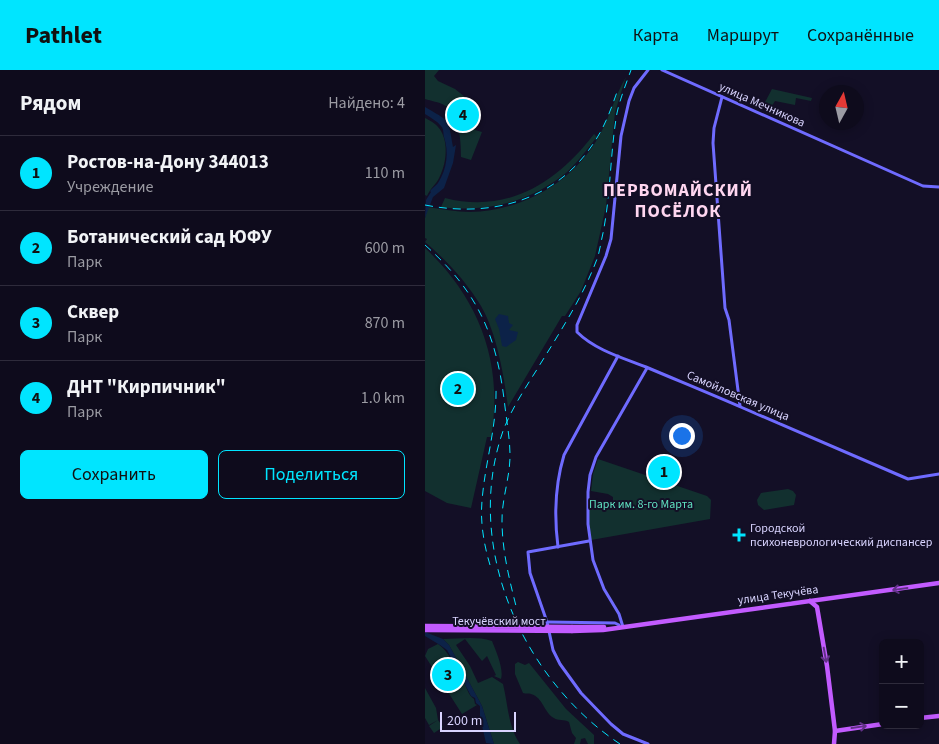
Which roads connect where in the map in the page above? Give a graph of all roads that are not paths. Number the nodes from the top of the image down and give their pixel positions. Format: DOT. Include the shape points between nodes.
graph roads {
  1 [pos="648,70"];
  2 [pos="662,70"];
  3 [pos="722,98"];
  4 [pos="939,187"];
  5 [pos="618,356"];
  6 [pos="647,368"];
  7 [pos="740,406"];
  8 [pos="939,474"];
  9 [pos="589,541"];
  10 [pos="558,547"];
  11 [pos="939,583"];
  12 [pos="823,599"];
  13 [pos="810,601"];
  14 [pos="817,607"];
  15 [pos="547,622"];
  16 [pos="425,626"];
  17 [pos="621,628"];
  18 [pos="572,629"];
  19 [pos="425,630"];
  20 [pos="939,716"];
  21 [pos="924,718"];
  22 [pos="879,725"];
  23 [pos="835,731"];
  24 [pos="648,744"];
  25 [pos="834,744"];
  1 -- 5 [label="street, Самойловская улица" via="629,100 621,136 612,235 577,328 590,343"];
  2 -- 3 [label="street, улица Мечникова"];
  3 -- 4 [label="street, улица Мечникова" via="923,186"];
  3 -- 7 [label="street" via="714,128 714,176 725,308"];
  5 -- 6 [label="street, Самойловская улица"];
  5 -- 10 [label="street" via="564,455 556,492"];
  6 -- 7 [label="street, Самойловская улица"];
  6 -- 9 [label="street" via="595,459 588,499"];
  7 -- 8 [label="street, Самойловская улица" via="908,479"];
  9 -- 10 [label="street"];
  9 -- 17 [label="street" via="599,576 619,614"];
  10 -- 15 [label="street" via="528,552 530,572"];
  11 -- 12 [label="main road, улица Текучёва, one-way"];
  12 -- 13 [label="main road, улица Текучёва"];
  12 -- 14 [label="main road"];
  13 -- 14 [label="main road"];
  13 -- 17 [label="main road, улица Текучёва"];
  14 -- 23 [label="main road, one-way"];
  15 -- 17 [label="street, улица Текучёва" via="615,623"];
  15 -- 24 [label="street" via="557,659 575,686 616,729 633,740"];
  16 -- 18 [label="main road, Текучёвский мост, bridge"];
  17 -- 18 [label="main road"];
  18 -- 19 [label="main road, Текучёвский мост, bridge"];
  20 -- 21 [label="main road"];
  23 -- 22 [label="main road, one-way"];
  23 -- 25 [label="main road"];
}
